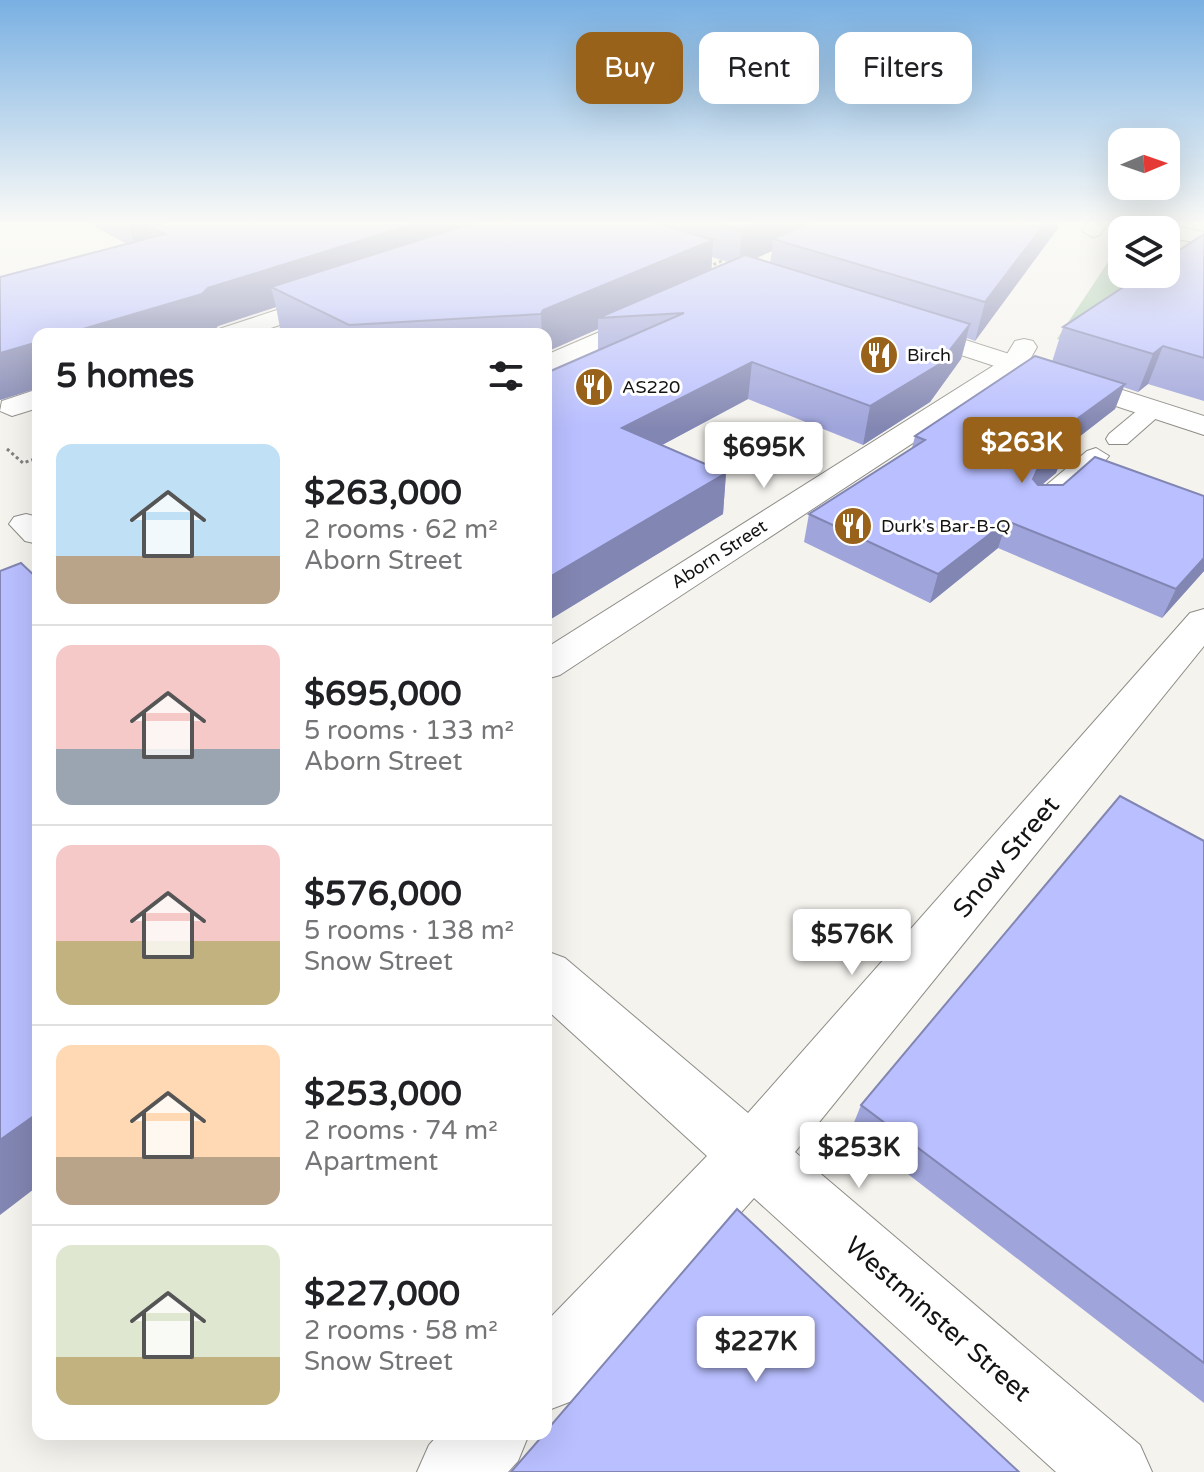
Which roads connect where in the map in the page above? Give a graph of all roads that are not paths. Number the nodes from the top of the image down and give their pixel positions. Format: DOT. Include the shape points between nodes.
graph roads {
  1 [pos="359,291"];
  2 [pos="674,308"];
  3 [pos="887,323"];
  4 [pos="246,328"];
  5 [pos="1019,356"];
  6 [pos="552,362"];
  7 [pos="1153,409"];
  8 [pos="1204,426"];
  9 [pos="1118,439"];
  10 [pos="1096,456"];
  11 [pos="1041,504"];
  12 [pos="1204,621"];
  13 [pos="552,662"];
  14 [pos="552,980"];
  15 [pos="751,1154"];
  16 [pos="552,1369"];
  17 [pos="485,1440"];
  18 [pos="456,1472"];
  19 [pos="1113,1472"];
  1 -- 4 [label="street"];
  2 -- 6 [label="street"];
  3 -- 5 [label="street"];
  5 -- 7 [label="street"];
  5 -- 13 [label="street, Aborn Street"];
  7 -- 8 [label="street"];
  7 -- 9 [label="lane"];
  10 -- 11 [label="lane"];
  12 -- 15 [label="street, Snow Street"];
  14 -- 15 [label="street, Westminster Street"];
  15 -- 16 [label="street, Snow Street"];
  15 -- 19 [label="street, Westminster Street"];
  17 -- 18 [label="street"];
}
